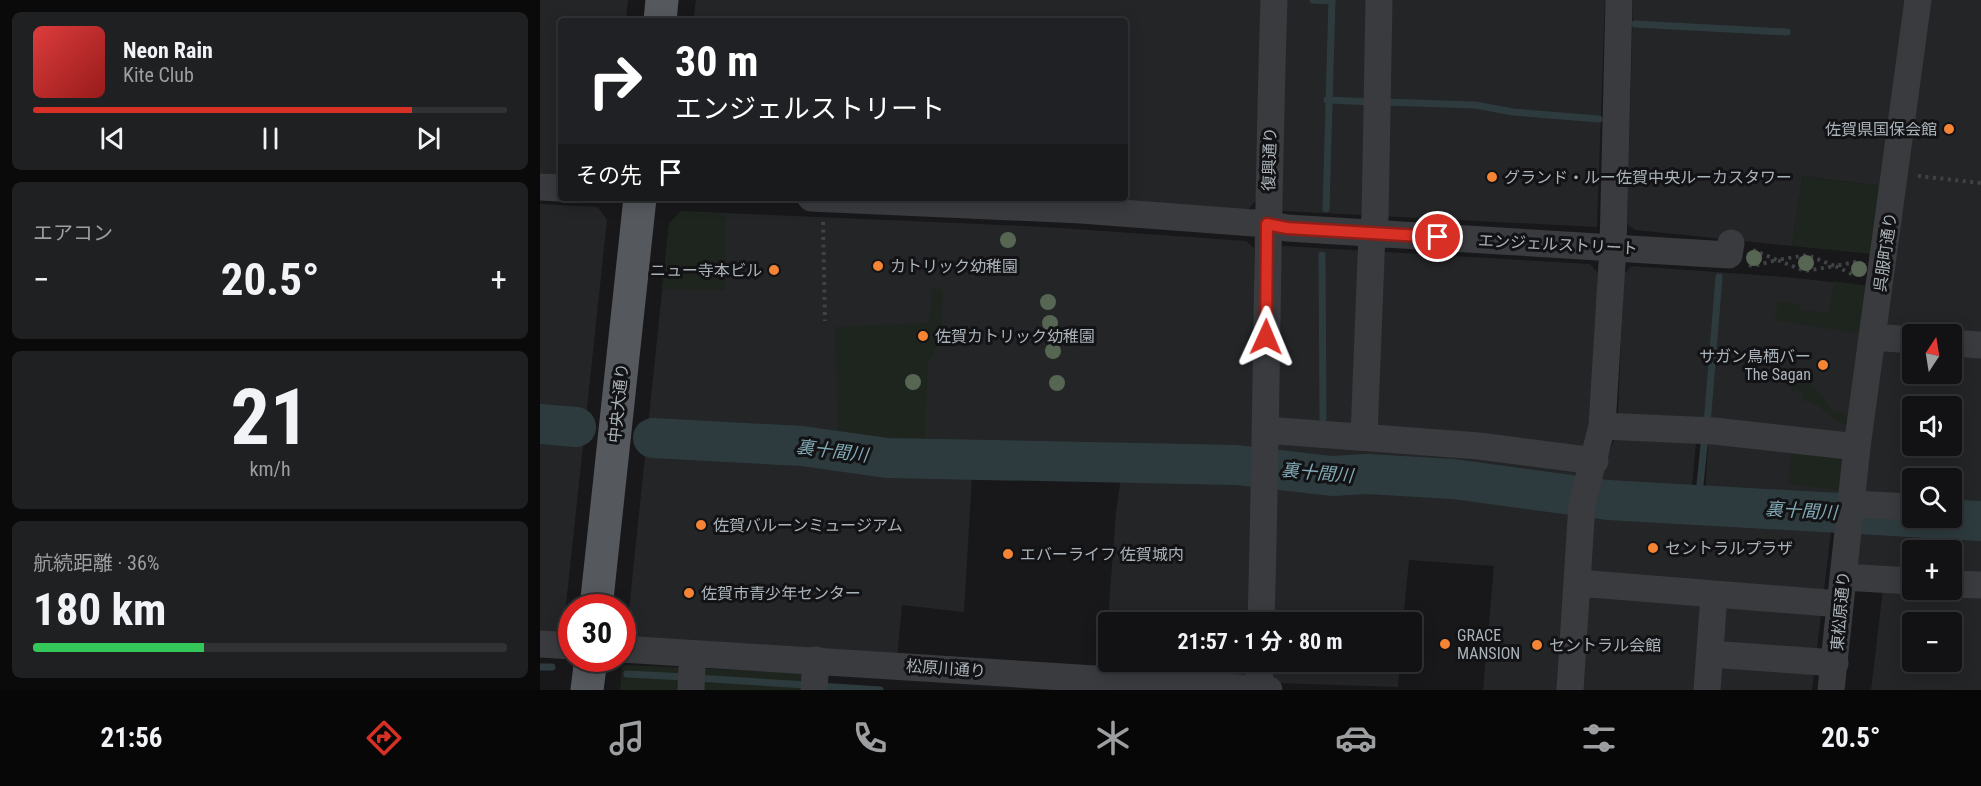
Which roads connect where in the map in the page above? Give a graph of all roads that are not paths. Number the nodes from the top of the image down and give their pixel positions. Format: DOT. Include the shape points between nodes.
graph roads {
  1 [pos="662,0"];
  2 [pos="1274,0"];
  3 [pos="1379,0"];
  4 [pos="1619,0"];
  5 [pos="1918,0"];
  6 [pos="660,18"];
  7 [pos="540,187"];
  8 [pos="558,188"];
  9 [pos="640,201"];
  10 [pos="1094,204"];
  11 [pos="817,206"];
  12 [pos="1267,224"];
  13 [pos="1372,233"];
  14 [pos="1613,247"];
  15 [pos="1730,249"];
  16 [pos="1873,337"];
  17 [pos="1902,339"];
  18 [pos="1962,344"];
  19 [pos="1981,345"];
  20 [pos="1602,426"];
  21 [pos="1265,430"];
  22 [pos="1364,436"];
  23 [pos="1850,446"];
  24 [pos="1595,461"];
  25 [pos="1851,504"];
  26 [pos="1902,507"];
  27 [pos="1843,577"];
  28 [pos="1902,580"];
  29 [pos="1578,583"];
  30 [pos="1962,584"];
  31 [pos="1981,585"];
  32 [pos="598,594"];
  33 [pos="1714,595"];
  34 [pos="1840,604"];
  35 [pos="1261,612"];
  36 [pos="540,644"];
  37 [pos="558,645"];
  38 [pos="636,651"];
  39 [pos="1710,654"];
  40 [pos="1835,663"];
  41 [pos="589,672"];
  42 [pos="1254,672"];
  43 [pos="815,675"];
  44 [pos="1245,689"];
  45 [pos="587,690"];
  46 [pos="1269,690"];
  47 [pos="1570,690"];
  48 [pos="1707,690"];
  49 [pos="1831,690"];
  1 -- 6 [label="main road"];
  2 -- 12 [label="street, 復興通り"];
  3 -- 13 [label="street"];
  4 -- 14 [label="street" via="1625,107"];
  5 -- 16 [label="street, 呉服町通り"];
  7 -- 8 [label="street"];
  9 -- 32 [label="main road, 中央大通り"];
  10 -- 11 [label="street, エンジェルストリート"];
  10 -- 12 [label="street, エンジェルストリート"];
  12 -- 13 [label="street, エンジェルストリート"];
  12 -- 21 [label="street, 復興通り"];
  13 -- 14 [label="street, エンジェルストリート"];
  13 -- 22 [label="street"];
  14 -- 15 [label="street, エンジェルストリート"];
  14 -- 20 [label="street"];
  16 -- 17 [label="street"];
  16 -- 23 [label="street, 呉服町通り"];
  18 -- 19 [label="street"];
  20 -- 23 [label="street" via="1706,430"];
  20 -- 24 [label="street"];
  21 -- 22 [label="street"];
  21 -- 35 [label="street, 復興通り"];
  22 -- 24 [label="street"];
  23 -- 25 [label="street, 呉服町通り"];
  24 -- 29 [label="street" via="1584,496"];
  25 -- 26 [label="street"];
  25 -- 27 [label="street, 東松原通り"];
  27 -- 28 [label="street"];
  27 -- 34 [label="street, 東松原通り"];
  29 -- 33 [label="street"];
  29 -- 47 [label="street"];
  30 -- 31 [label="street"];
  33 -- 34 [label="street"];
  33 -- 39 [label="street"];
  34 -- 40 [label="street, 東松原通り"];
  36 -- 37 [label="street"];
  38 -- 43 [label="street, 松原川通り"];
  39 -- 40 [label="street"];
  39 -- 48 [label="street"];
  40 -- 49 [label="street, 東松原通り"];
  41 -- 45 [label="main road"];
  42 -- 44 [label="street"];
  43 -- 44 [label="street, 松原川通り"];
  44 -- 46 [label="street, 松原川通り"];
}
